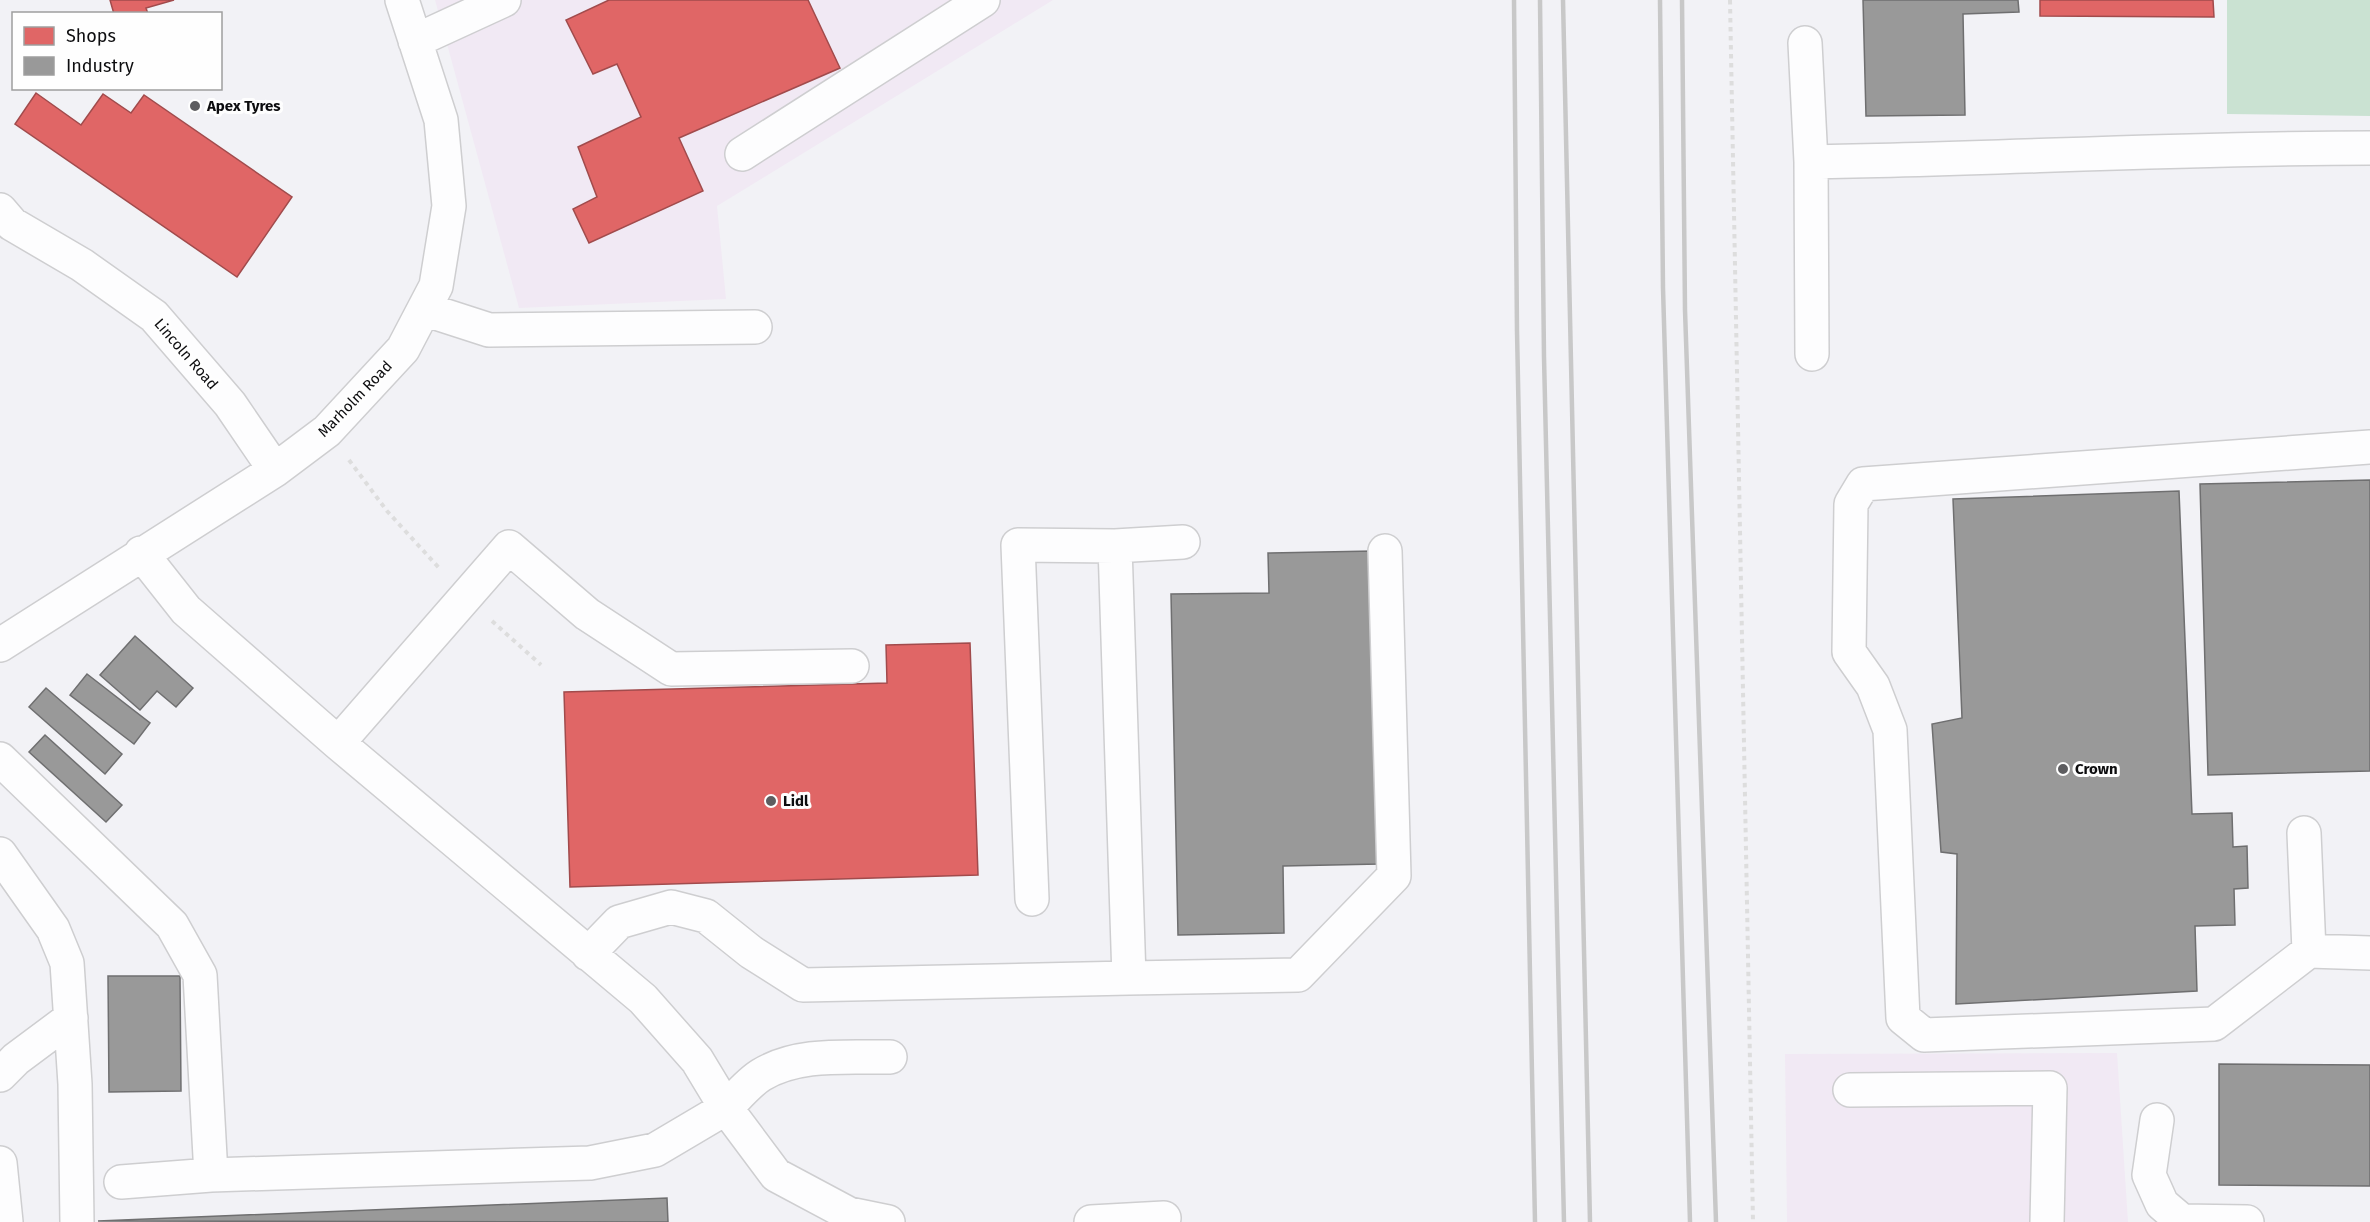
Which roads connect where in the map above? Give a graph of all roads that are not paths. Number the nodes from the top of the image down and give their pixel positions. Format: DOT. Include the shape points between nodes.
graph roads {
  1 [pos="402,0"];
  2 [pos="504,0"];
  3 [pos="983,0"];
  4 [pos="415,41"];
  5 [pos="1805,43"];
  6 [pos="2370,148"];
  7 [pos="742,154"];
  8 [pos="1811,162"];
  9 [pos="4,218"];
  10 [pos="424,309"];
  11 [pos="755,327"];
  12 [pos="1812,354"];
  13 [pos="2370,447"];
  14 [pos="275,470"];
  15 [pos="1183,542"];
  16 [pos="1115,546"];
  17 [pos="1385,551"];
  18 [pos="141,553"];
  19 [pos="0,645"];
  20 [pos="852,666"];
  21 [pos="338,743"];
  22 [pos="0,759"];
  23 [pos="2304,833"];
  24 [pos="0,854"];
  25 [pos="1032,899"];
  26 [pos="2309,951"];
  27 [pos="2370,953"];
  28 [pos="588,954"];
  29 [pos="1129,978"];
  30 [pos="71,1018"];
  31 [pos="890,1057"];
  32 [pos="0,1075"];
  33 [pos="1850,1090"];
  34 [pos="726,1108"];
  35 [pos="2157,1120"];
  36 [pos="0,1163"];
  37 [pos="211,1175"];
  38 [pos="121,1182"];
  39 [pos="1164,1218"];
  40 [pos="6,1222"];
  41 [pos="77,1222"];
  42 [pos="888,1222"];
  43 [pos="1091,1222"];
  44 [pos="2048,1222"];
  45 [pos="2247,1222"];
  1 -- 4 [label="street, Marholm Road"];
  2 -- 4 [label="street"];
  3 -- 7 [label="street"];
  4 -- 10 [label="street, Marholm Road" via="441,120 449,206 436,286"];
  5 -- 8 [label="street"];
  6 -- 8 [label="street"];
  8 -- 12 [label="street"];
  9 -- 14 [label="street, Lincoln Road" via="82,265 154,316 230,404"];
  10 -- 11 [label="street" via="489,330"];
  10 -- 14 [label="street, Marholm Road" via="403,349 327,431"];
  13 -- 26 [label="street" via="1863,484 1851,504 1849,652 1874,686 1890,730 1903,1018 1924,1035 2214,1024"];
  14 -- 18 [label="street, Marholm Road"];
  15 -- 16 [label="street"];
  16 -- 25 [label="street" via="1018,545"];
  16 -- 29 [label="street"];
  17 -- 29 [label="street" via="1394,876 1298,975"];
  18 -- 19 [label="street, Marholm Road"];
  18 -- 21 [label="street" via="186,610"];
  20 -- 21 [label="street" via="671,669 587,614 509,547"];
  21 -- 28 [label="street"];
  22 -- 37 [label="street" via="172,925 200,975"];
  23 -- 26 [label="street"];
  24 -- 30 [label="street" via="53,929 67,963"];
  26 -- 27 [label="street"];
  28 -- 29 [label="street" via="619,922 671,907 706,916 751,952 803,985"];
  28 -- 34 [label="street" via="643,999 697,1060"];
  30 -- 32 [label="street"];
  30 -- 41 [label="street"];
  31 -- 34 [label="street" via="789,1062 759,1076"];
  33 -- 44 [label="street" via="2050,1088"];
  34 -- 37 [label="street" via="655,1150 590,1163"];
  34 -- 42 [label="street" via="776,1175 849,1214"];
  35 -- 45 [label="street" via="2149,1175 2162,1204 2182,1221"];
  36 -- 40 [label="street"];
  37 -- 38 [label="street"];
  39 -- 43 [label="street"];
}
